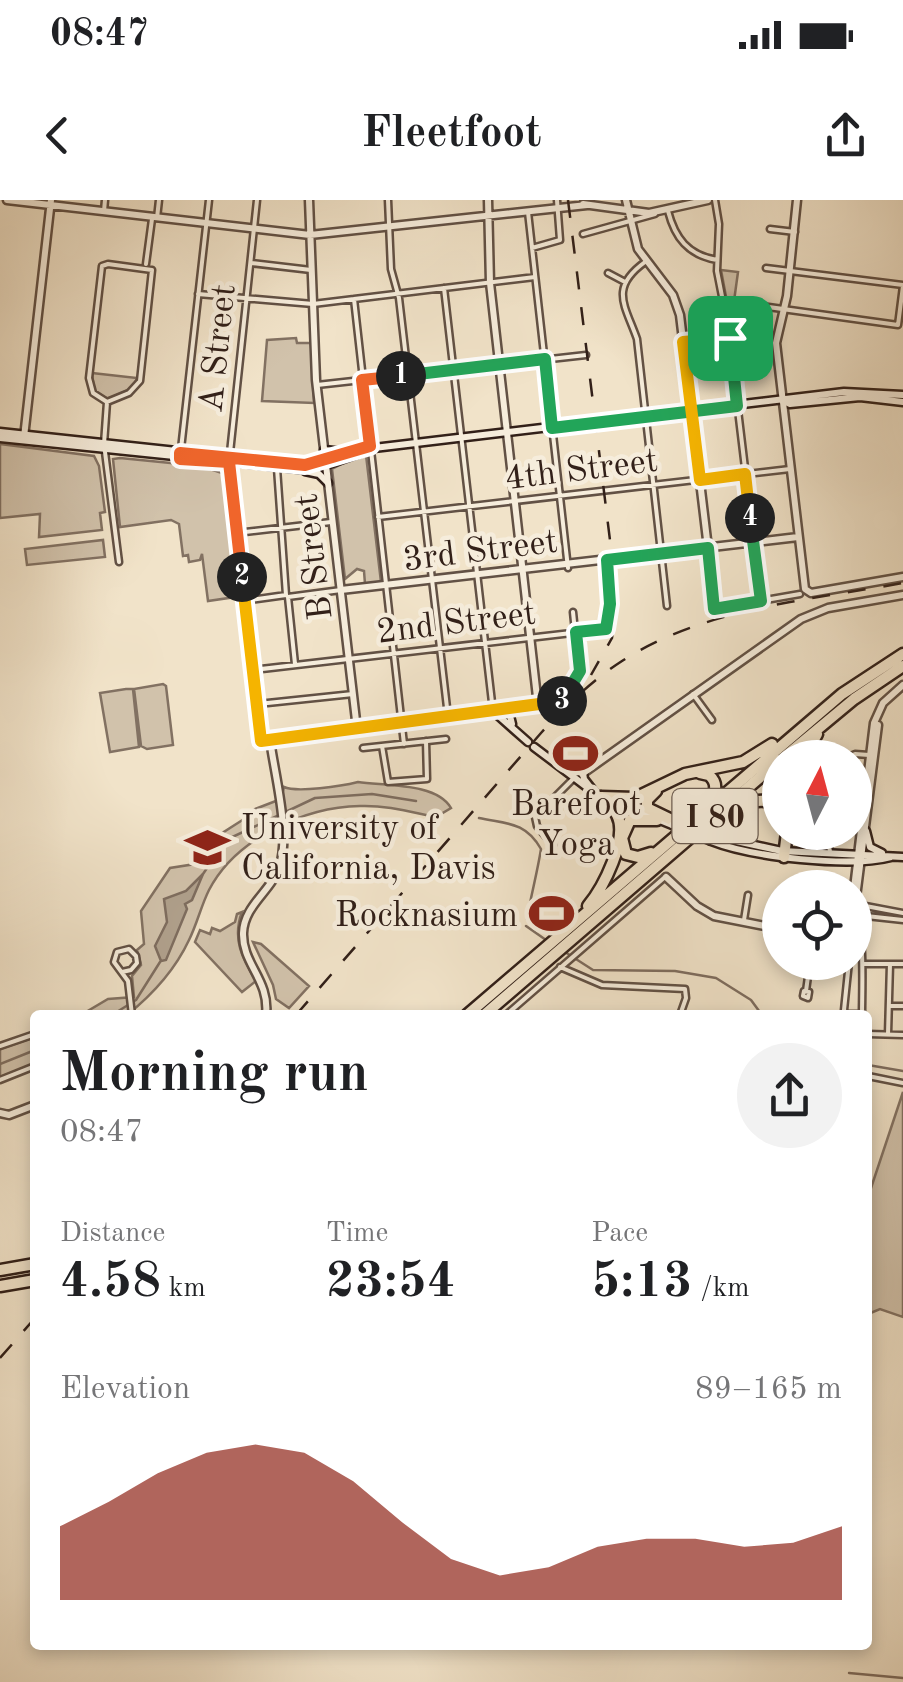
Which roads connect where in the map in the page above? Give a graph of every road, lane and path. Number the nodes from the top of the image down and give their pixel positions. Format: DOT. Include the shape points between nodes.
graph roads {
  1 [pos="7,200"];
  2 [pos="105,200"];
  3 [pos="159,200"];
  4 [pos="209,200"];
  5 [pos="258,200"];
  6 [pos="309,200"];
  7 [pos="388,200"];
  8 [pos="488,200"];
  9 [pos="626,200"];
  10 [pos="712,200"];
  11 [pos="797,200"];
  12 [pos="51,203"];
  13 [pos="557,204"];
  14 [pos="627,210"];
  15 [pos="104,211"];
  16 [pos="668,211"];
  17 [pos="528,212"];
  18 [pos="658,213"];
  19 [pos="488,217"];
  20 [pos="154,218"];
  21 [pos="206,223"];
  22 [pos="630,223"];
  23 [pos="390,228"];
  24 [pos="254,229"];
  25 [pos="770,229"];
  26 [pos="795,232"];
  27 [pos="310,234"];
  28 [pos="583,234"];
  29 [pos="532,248"];
  30 [pos="717,260"];
  31 [pos="645,262"];
  32 [pos="146,264"];
  33 [pos="251,264"];
  34 [pos="766,268"];
  35 [pos="312,270"];
  36 [pos="790,270"];
  37 [pos="608,273"];
  38 [pos="535,277"];
  39 [pos="625,282"];
  40 [pos="490,283"];
  41 [pos="903,285"];
  42 [pos="444,288"];
  43 [pos="198,294"];
  44 [pos="398,294"];
  45 [pos="354,299"];
  46 [pos="246,300"];
  47 [pos="313,304"];
  48 [pos="761,306"];
  49 [pos="783,310"];
  50 [pos="730,338"];
  51 [pos="683,342"];
  52 [pos="586,355"];
  53 [pos="545,359"];
  54 [pos="499,364"];
  55 [pos="453,370"];
  56 [pos="408,375"];
  57 [pos="362,380"];
  58 [pos="317,386"];
  59 [pos="903,398"];
  60 [pos="782,401"];
  61 [pos="107,402"];
  62 [pos="737,406"];
  63 [pos="692,411"];
  64 [pos="646,417"];
  65 [pos="552,428"];
  66 [pos="507,433"];
  67 [pos="0,435"];
  68 [pos="24,438"];
  69 [pos="462,438"];
  70 [pos="416,443"];
  71 [pos="104,446"];
  72 [pos="371,448"];
  73 [pos="324,450"];
  74 [pos="344,452"];
  75 [pos="180,456"];
  76 [pos="229,460"];
  77 [pos="326,463"];
  78 [pos="277,464"];
  79 [pos="299,469"];
  80 [pos="790,469"];
  81 [pos="745,474"];
  82 [pos="700,480"];
  83 [pos="328,483"];
  84 [pos="654,485"];
  85 [pos="560,496"];
  86 [pos="514,501"];
  87 [pos="470,506"];
  88 [pos="424,511"];
  89 [pos="378,516"];
  90 [pos="333,522"];
  91 [pos="282,528"];
  92 [pos="236,533"];
  93 [pos="798,538"];
  94 [pos="754,543"];
  95 [pos="708,548"];
  96 [pos="662,553"];
  97 [pos="607,560"];
  98 [pos="118,562"];
  99 [pos="568,566"];
  100 [pos="522,569"];
  101 [pos="477,574"];
  102 [pos="903,577"];
  103 [pos="431,580"];
  104 [pos="386,585"];
  105 [pos="341,590"];
  106 [pos="804,594"];
  107 [pos="903,595"];
  108 [pos="287,596"];
  109 [pos="761,601"];
  110 [pos="244,602"];
  111 [pos="667,606"];
  112 [pos="573,612"];
  113 [pos="576,632"];
  114 [pos="530,638"];
  115 [pos="485,642"];
  116 [pos="440,648"];
  117 [pos="394,653"];
  118 [pos="903,654"];
  119 [pos="348,659"];
  120 [pos="296,665"];
  121 [pos="903,666"];
  122 [pos="253,670"];
  123 [pos="903,685"];
  124 [pos="352,694"];
  125 [pos="693,694"];
  126 [pos="854,699"];
  127 [pos="256,704"];
  128 [pos="538,706"];
  129 [pos="515,708"];
  130 [pos="493,711"];
  131 [pos="448,717"];
  132 [pos="812,718"];
  133 [pos="712,720"];
  134 [pos="402,722"];
  135 [pos="357,729"];
  136 [pos="446,739"];
  137 [pos="805,740"];
  138 [pos="814,740"];
  139 [pos="262,741"];
  140 [pos="426,741"];
  141 [pos="528,742"];
  142 [pos="404,744"];
  143 [pos="382,746"];
  144 [pos="363,748"];
  145 [pos="872,755"];
  146 [pos="584,773"];
  147 [pos="762,776"];
  148 [pos="573,779"];
  149 [pos="598,796"];
  150 [pos="762,801"];
  151 [pos="694,819"];
  152 [pos="658,820"];
  153 [pos="674,824"];
  154 [pos="714,839"];
  155 [pos="552,846"];
  156 [pos="872,848"];
  157 [pos="657,850"];
  158 [pos="784,850"];
  159 [pos="829,850"];
  160 [pos="860,850"];
  161 [pos="862,850"];
  162 [pos="783,854"];
  163 [pos="830,854"];
  164 [pos="890,855"];
  165 [pos="860,857"];
  166 [pos="903,857"];
  167 [pos="857,870"];
  168 [pos="859,870"];
  169 [pos="650,872"];
  170 [pos="666,877"];
  171 [pos="748,895"];
  172 [pos="872,912"];
  173 [pos="872,912"];
  174 [pos="903,917"];
  175 [pos="743,924"];
  176 [pos="762,927"];
  177 [pos="558,943"];
  178 [pos="872,964"];
  179 [pos="890,964"];
  180 [pos="903,964"];
  181 [pos="560,966"];
  182 [pos="131,970"];
  183 [pos="122,972"];
  184 [pos="808,980"];
  185 [pos="847,980"];
  186 [pos="863,980"];
  187 [pos="128,981"];
  188 [pos="806,991"];
  189 [pos="889,1006"];
  190 [pos="903,1006"];
  191 [pos="132,1010"];
  192 [pos="267,1010"];
  193 [pos="473,1010"];
  194 [pos="489,1010"];
  195 [pos="512,1010"];
  196 [pos="682,1010"];
  197 [pos="844,1010"];
  198 [pos="862,1010"];
  199 [pos="872,1034"];
  200 [pos="888,1034"];
  201 [pos="903,1035"];
  202 [pos="30,1036"];
  203 [pos="0,1046"];
  204 [pos="30,1068"];
  205 [pos="872,1077"];
  206 [pos="0,1080"];
  207 [pos="903,1084"];
  208 [pos="30,1108"];
  209 [pos="0,1117"];
  210 [pos="30,1265"];
  211 [pos="4,1269"];
  212 [pos="30,1281"];
  213 [pos="0,1289"];
  1 -- 12 [label="street"];
  2 -- 15 [label="street"];
  3 -- 20 [label="street"];
  4 -- 21 [label="street"];
  5 -- 24 [label="street, A Street"];
  6 -- 27 [label="street, B Street"];
  7 -- 23 [label="street"];
  8 -- 19 [label="street"];
  9 -- 14 [label="street"];
  10 -- 16 [label="street"];
  10 -- 30 [label="street"];
  11 -- 26 [label="street"];
  12 -- 15 [label="street"];
  12 -- 68 [label="street"];
  13 -- 14 [label="street"];
  13 -- 17 [label="street"];
  13 -- 29 [label="street" via="560,240"];
  14 -- 18 [label="street"];
  14 -- 22 [label="street"];
  15 -- 20 [label="street"];
  16 -- 18 [label="street"];
  16 -- 30 [label="street" via="685,246"];
  17 -- 19 [label="street"];
  17 -- 29 [label="street"];
  18 -- 22 [label="street"];
  19 -- 23 [label="street"];
  19 -- 40 [label="street"];
  20 -- 21 [label="street"];
  20 -- 32 [label="street"];
  21 -- 24 [label="street"];
  21 -- 43 [label="street"];
  22 -- 28 [label="street"];
  22 -- 31 [label="street"];
  23 -- 27 [label="street"];
  23 -- 44 [label="street"];
  24 -- 27 [label="street"];
  24 -- 33 [label="street, A Street"];
  25 -- 26 [label="street"];
  26 -- 36 [label="street"];
  27 -- 35 [label="street, B Street"];
  29 -- 38 [label="street"];
  30 -- 50 [label="street"];
  31 -- 39 [label="street"];
  31 -- 51 [label="street" via="673,295"];
  33 -- 35 [label="street"];
  33 -- 46 [label="street, A Street"];
  34 -- 36 [label="street"];
  35 -- 47 [label="street, B Street"];
  36 -- 41 [label="street"];
  36 -- 49 [label="street"];
  37 -- 39 [label="street"];
  38 -- 40 [label="street"];
  38 -- 53 [label="street"];
  39 -- 64 [label="street" via="622,300 637,339"];
  40 -- 42 [label="street"];
  40 -- 54 [label="street"];
  41 -- 49 [label="street" via="898,325"];
  42 -- 44 [label="street"];
  42 -- 55 [label="street"];
  43 -- 46 [label="street"];
  43 -- 75 [label="street"];
  44 -- 45 [label="street"];
  44 -- 56 [label="street"];
  45 -- 47 [label="street"];
  45 -- 57 [label="street"];
  46 -- 47 [label="street"];
  46 -- 76 [label="street, A Street"];
  47 -- 58 [label="street, B Street"];
  48 -- 49 [label="street"];
  49 -- 60 [label="street" via="776,344"];
  50 -- 51 [label="street"];
  50 -- 62 [label="street"];
  51 -- 63 [label="street"];
  52 -- 53 [label="street"];
  53 -- 54 [label="street"];
  53 -- 65 [label="street"];
  54 -- 55 [label="street"];
  54 -- 66 [label="street"];
  55 -- 56 [label="street"];
  55 -- 69 [label="street"];
  56 -- 57 [label="street"];
  56 -- 70 [label="street"];
  57 -- 58 [label="street"];
  57 -- 72 [label="street"];
  58 -- 73 [label="street, B Street"];
  59 -- 60 [label="street" via="854,391"];
  60 -- 62 [label="street"];
  60 -- 80 [label="street"];
  61 -- 61 [label="street" via="140,380 152,270 146,267 102,266 89,378"];
  61 -- 71 [label="street"];
  62 -- 63 [label="street"];
  62 -- 81 [label="street"];
  63 -- 64 [label="street"];
  63 -- 82 [label="street"];
  64 -- 65 [label="street"];
  64 -- 84 [label="street"];
  65 -- 66 [label="street"];
  65 -- 85 [label="street"];
  66 -- 69 [label="street"];
  66 -- 86 [label="street"];
  67 -- 68 [label="street"];
  68 -- 71 [label="street"];
  69 -- 70 [label="street"];
  69 -- 87 [label="street"];
  70 -- 72 [label="street"];
  70 -- 88 [label="street"];
  71 -- 75 [label="street"];
  71 -- 98 [label="street"];
  72 -- 74 [label="street"];
  72 -- 77 [label="street"];
  72 -- 89 [label="street"];
  73 -- 74 [label="street"];
  73 -- 77 [label="street, B Street"];
  74 -- 77 [label="street"];
  75 -- 76 [label="street"];
  76 -- 78 [label="street"];
  76 -- 92 [label="street, A Street"];
  77 -- 78 [label="street"];
  77 -- 79 [label="street"];
  77 -- 83 [label="street, B Street"];
  78 -- 79 [label="street"];
  78 -- 91 [label="street"];
  79 -- 83 [label="street"];
  80 -- 81 [label="street, 4th Street"];
  80 -- 93 [label="street"];
  81 -- 82 [label="street, 4th Street"];
  81 -- 94 [label="street"];
  82 -- 84 [label="street, 4th Street"];
  82 -- 95 [label="street"];
  83 -- 90 [label="street, B Street"];
  84 -- 85 [label="street, 4th Street"];
  84 -- 96 [label="street"];
  85 -- 86 [label="street, 4th Street"];
  85 -- 99 [label="street"];
  86 -- 87 [label="street, 4th Street"];
  86 -- 100 [label="street"];
  87 -- 88 [label="street, 4th Street"];
  87 -- 101 [label="street"];
  88 -- 89 [label="street, 4th Street"];
  88 -- 103 [label="street"];
  89 -- 104 [label="street"];
  90 -- 91 [label="street"];
  90 -- 105 [label="street, B Street"];
  91 -- 92 [label="street"];
  91 -- 108 [label="street"];
  92 -- 110 [label="street, A Street"];
  93 -- 94 [label="street, 3rd Street"];
  93 -- 106 [label="street"];
  94 -- 95 [label="street, 3rd Street"];
  94 -- 109 [label="street"];
  95 -- 96 [label="street, 3rd Street"];
  95 -- 109 [label="street" via="714,609"];
  96 -- 97 [label="street, 3rd Street"];
  96 -- 111 [label="street"];
  97 -- 99 [label="street, 3rd Street"];
  97 -- 113 [label="street, 2nd Street" via="606,629"];
  99 -- 100 [label="street, 3rd Street"];
  100 -- 101 [label="street, 3rd Street"];
  100 -- 114 [label="street"];
  101 -- 103 [label="street, 3rd Street"];
  101 -- 115 [label="street"];
  102 -- 106 [label="street"];
  103 -- 104 [label="street, 3rd Street"];
  103 -- 116 [label="street"];
  104 -- 105 [label="street, 3rd Street"];
  104 -- 117 [label="street"];
  105 -- 108 [label="street, 3rd Street"];
  105 -- 119 [label="street, B Street"];
  106 -- 109 [label="street"];
  107 -- 125 [label="street" via="815,612"];
  108 -- 110 [label="street, 3rd Street"];
  108 -- 120 [label="street"];
  110 -- 122 [label="street, A Street"];
  112 -- 113 [label="street"];
  113 -- 114 [label="street, 2nd Street"];
  113 -- 128 [label="street" via="580,668 562,701"];
  114 -- 115 [label="street, 2nd Street"];
  114 -- 128 [label="street"];
  115 -- 116 [label="street, 2nd Street"];
  115 -- 130 [label="street"];
  116 -- 117 [label="street, 2nd Street"];
  116 -- 131 [label="street"];
  117 -- 119 [label="street, 2nd Street"];
  117 -- 134 [label="street"];
  118 -- 132 [label="highway, I 80"];
  119 -- 120 [label="street, 2nd Street"];
  119 -- 124 [label="street, B Street"];
  120 -- 122 [label="street, 2nd Street"];
  121 -- 126 [label="highway, I 80"];
  122 -- 127 [label="street, A Street"];
  123 -- 145 [label="street" via="877,718"];
  124 -- 127 [label="street"];
  124 -- 135 [label="street, B Street"];
  125 -- 133 [label="street"];
  125 -- 146 [label="street"];
  126 -- 137 [label="highway, I 80"];
  126 -- 138 [label="highway"];
  127 -- 139 [label="street, A Street"];
  128 -- 129 [label="street"];
  129 -- 130 [label="street"];
  129 -- 141 [label="street" via="509,720"];
  130 -- 131 [label="street"];
  130 -- 141 [label="street"];
  131 -- 134 [label="street"];
  132 -- 149 [label="highway" via="743,762 685,774 635,798"];
  132 -- 151 [label="highway, I 80"];
  134 -- 135 [label="street"];
  134 -- 142 [label="street"];
  135 -- 139 [label="street"];
  136 -- 140 [label="street"];
  139 -- 192 [label="street" via="283,849 280,866 249,913 244,946 264,986"];
  140 -- 142 [label="street"];
  140 -- 143 [label="street" via="427,779 388,782"];
  141 -- 148 [label="street"];
  142 -- 143 [label="street"];
  143 -- 144 [label="street"];
  146 -- 148 [label="street"];
  146 -- 149 [label="street"];
  147 -- 169 [label="highway, I 80"];
  148 -- 149 [label="street"];
  148 -- 155 [label="street" via="535,817"];
  149 -- 152 [label="street"];
  149 -- 177 [label="highway" via="619,822 611,869"];
  150 -- 169 [label="highway"];
  151 -- 153 [label="highway" via="715,791 705,773 672,782 648,798 650,812"];
  151 -- 157 [label="highway, I 80"];
  152 -- 153 [label="street"];
  152 -- 157 [label="highway" via="630,820 621,845 632,857"];
  153 -- 154 [label="highway, bridge"];
  154 -- 162 [label="street"];
  156 -- 164 [label="street"];
  157 -- 177 [label="highway, I 80"];
  158 -- 162 [label="highway"];
  159 -- 163 [label="street"];
  160 -- 165 [label="street"];
  161 -- 165 [label="street"];
  162 -- 163 [label="street"];
  162 -- 165 [label="street"];
  163 -- 165 [label="street"];
  164 -- 165 [label="street"];
  164 -- 166 [label="street"];
  165 -- 167 [label="street"];
  165 -- 168 [label="street"];
  169 -- 177 [label="highway, I 80"];
  170 -- 175 [label="street" via="697,906"];
  170 -- 181 [label="street"];
  171 -- 175 [label="street"];
  172 -- 174 [label="street"];
  173 -- 174 [label="street"];
  175 -- 176 [label="street"];
  177 -- 193 [label="highway, I 80"];
  177 -- 194 [label="highway, I 80"];
  178 -- 179 [label="street"];
  179 -- 180 [label="street"];
  179 -- 189 [label="street"];
  181 -- 195 [label="street"];
  181 -- 196 [label="street" via="602,985 683,988"];
  182 -- 183 [label="street"];
  182 -- 183 [label="street" via="136,956 126,949 114,959"];
  182 -- 187 [label="street"];
  183 -- 187 [label="street"];
  184 -- 188 [label="street"];
  185 -- 197 [label="street"];
  186 -- 198 [label="street"];
  187 -- 191 [label="street"];
  189 -- 190 [label="street"];
  189 -- 200 [label="street"];
  199 -- 200 [label="street"];
  200 -- 201 [label="street"];
  202 -- 203 [label="street"];
  204 -- 206 [label="street"];
  205 -- 207 [label="street"];
  208 -- 209 [label="street"];
  210 -- 211 [label="highway"];
  212 -- 213 [label="highway"];
}
